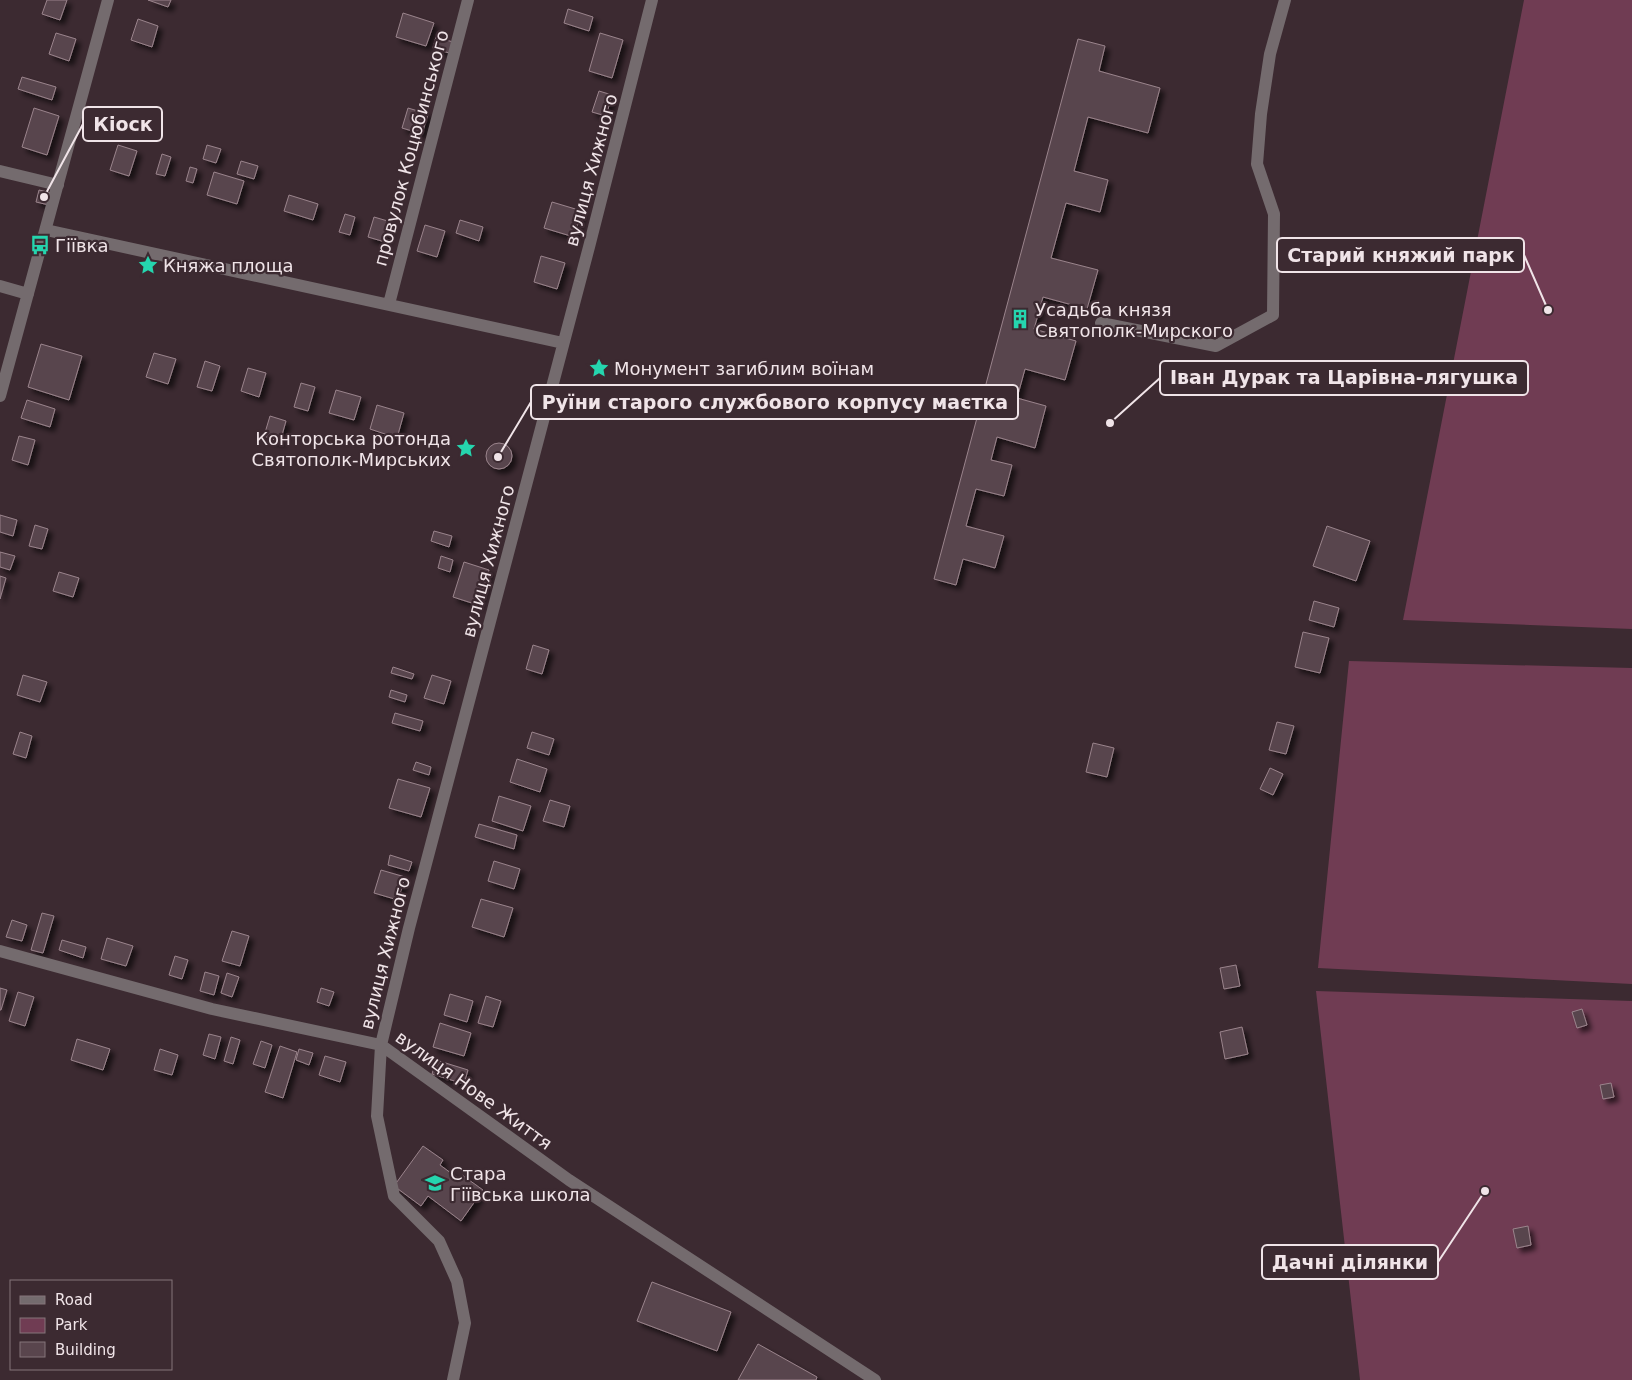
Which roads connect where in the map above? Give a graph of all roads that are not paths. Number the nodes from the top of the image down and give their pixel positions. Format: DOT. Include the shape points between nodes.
graph roads {
  1 [pos="108,0"];
  2 [pos="468,0"];
  3 [pos="652,0"];
  4 [pos="1285,0"];
  5 [pos="0,171"];
  6 [pos="58,185"];
  7 [pos="46,230"];
  8 [pos="0,286"];
  9 [pos="28,294"];
  10 [pos="389,304"];
  11 [pos="1101,323"];
  12 [pos="563,344"];
  13 [pos="0,396"];
  14 [pos="0,951"];
  15 [pos="381,1044"];
  16 [pos="453,1380"];
  17 [pos="875,1380"];
  1 -- 6 [label="street"];
  2 -- 10 [label="street, провулок Коцюбинського"];
  3 -- 12 [label="street, вулиця Хижного"];
  4 -- 11 [label="street" via="1270,54 1258,164 1274,214 1273,314 1216,346"];
  5 -- 6 [label="street"];
  6 -- 7 [label="street"];
  7 -- 9 [label="street"];
  7 -- 10 [label="street"];
  8 -- 9 [label="street"];
  9 -- 13 [label="street"];
  10 -- 12 [label="street"];
  12 -- 15 [label="street, вулиця Хижного"];
  14 -- 15 [label="street, вулиця Нове Життя" via="212,1009"];
  15 -- 16 [label="street, вулиця Хижного" via="377,1116 394,1196 439,1241 457,1281 465,1323"];
  15 -- 17 [label="street, вулиця Нове Життя" via="569,1180"];
}
